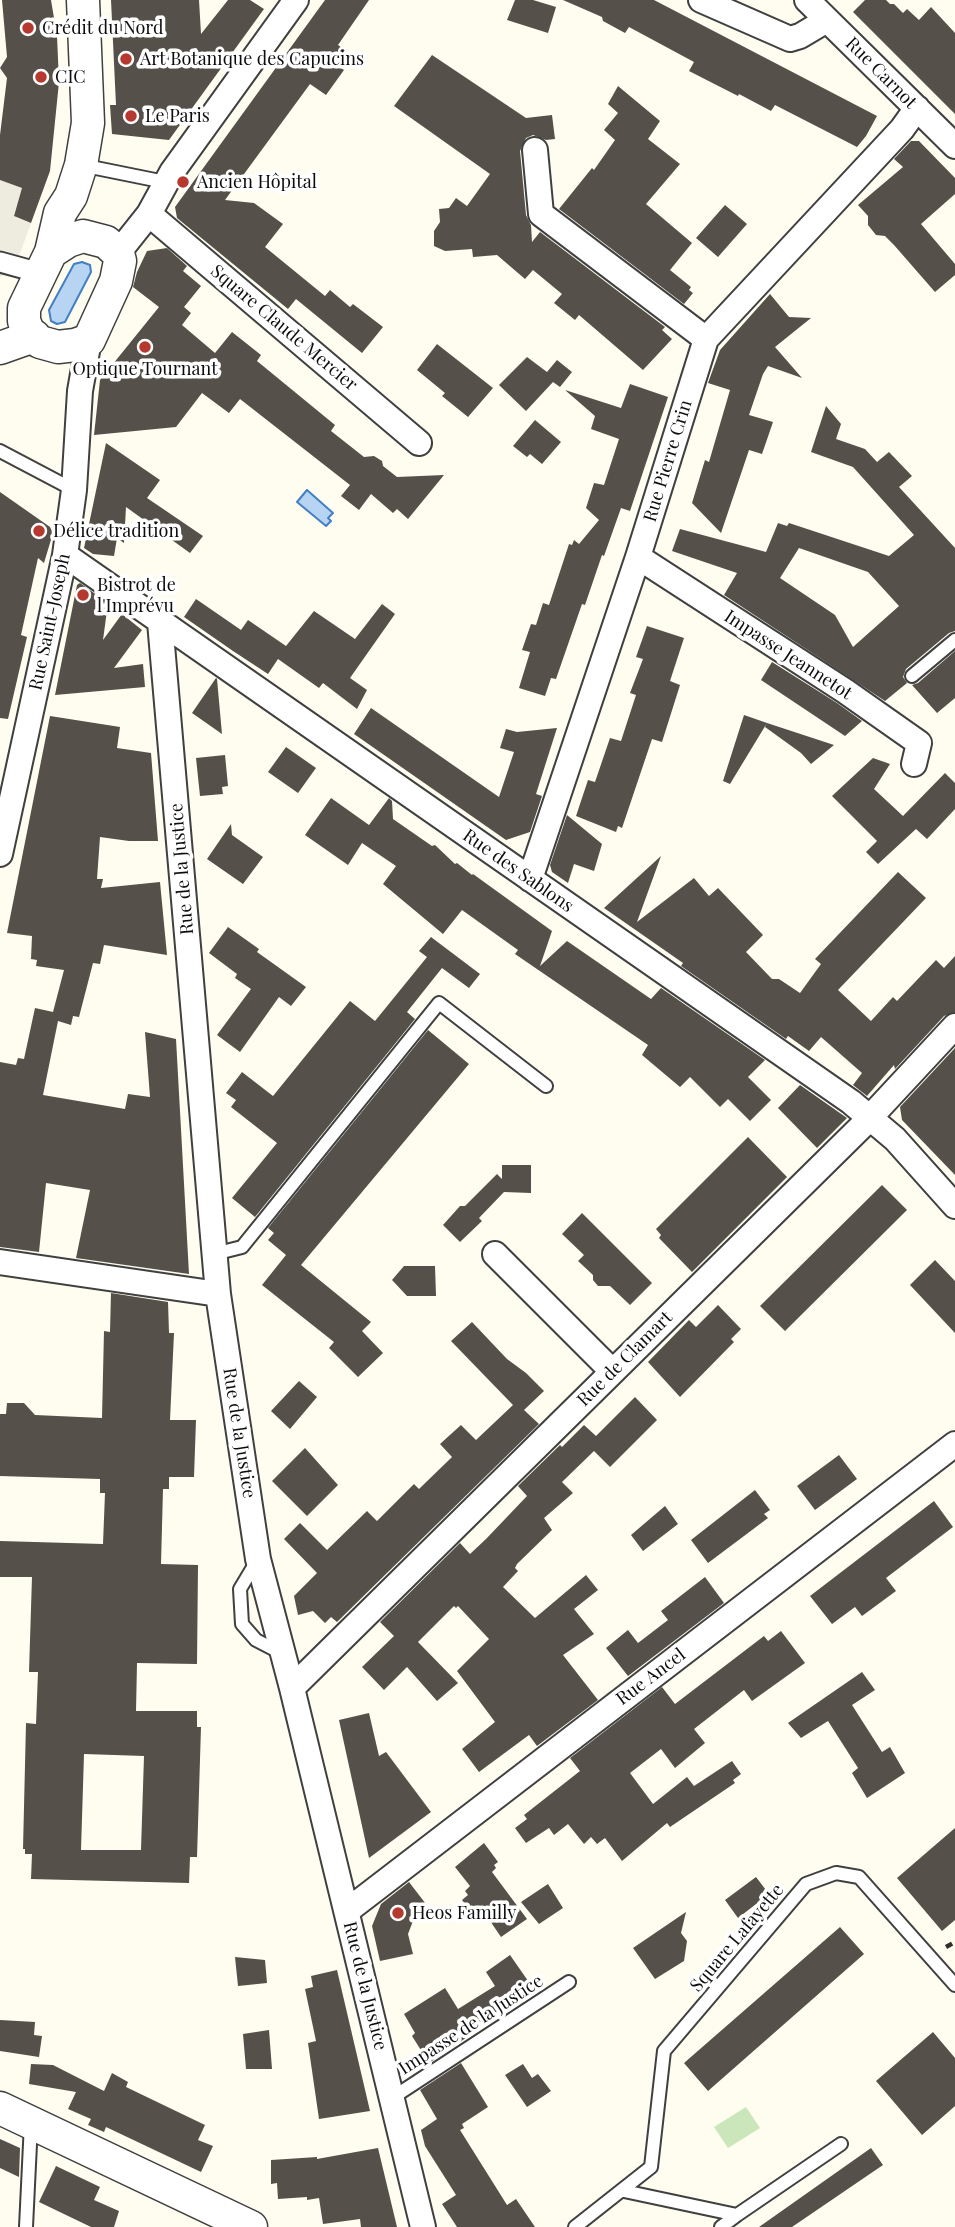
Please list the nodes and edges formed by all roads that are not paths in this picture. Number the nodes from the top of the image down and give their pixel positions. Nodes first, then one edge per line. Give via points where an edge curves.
1 (83, 0) edge
2 (296, 0) edge
3 (701, 0) edge
4 (807, 0) edge
5 (827, 20) junction
6 (916, 108) junction
7 (955, 146) edge
8 (534, 150) dead end
9 (81, 165) junction
10 (165, 182) junction
11 (71, 196) junction
12 (149, 214) junction
13 (83, 236) junction
14 (118, 253) junction
15 (0, 262) edge
16 (46, 263) junction
17 (0, 329) edge
18 (39, 331) junction
19 (706, 339) junction
20 (89, 340) junction
21 (0, 348) edge
22 (80, 387) junction
23 (419, 443) dead end
24 (0, 451) edge
25 (74, 490) junction
26 (65, 555) junction
27 (638, 557) junction
28 (160, 622) junction
29 (955, 640) edge
30 (912, 676) dead end
31 (914, 764) dead end
32 (0, 854) edge
33 (530, 879) junction
34 (955, 1026) edge
35 (546, 1086) dead end
36 (871, 1117) junction
37 (955, 1206) edge
38 (214, 1254) junction
39 (495, 1254) dead end
40 (0, 1262) edge
41 (218, 1294) junction
42 (612, 1371) junction
43 (955, 1444) edge
44 (292, 1688) junction
45 (347, 1911) junction
46 (569, 1982) dead end
47 (955, 1984) edge
48 (392, 2098) junction
49 (0, 2108) edge
50 (32, 2123) junction
51 (841, 2144) dead end
52 (624, 2191) junction
53 (737, 2216) junction
54 (26, 2227) edge
55 (251, 2227) edge
56 (423, 2227) edge
57 (575, 2227) edge
58 (721, 2227) edge

1 - 9 street via 88,123
2 - 10 street
3 - 5 street via 790,39
4 - 5 street, Rue Carnot
5 - 6 street, Rue Carnot
6 - 7 street, Rue Carnot
6 - 19 street, Rue Pierre Crin via 902,129
8 - 19 street via 541,214
9 - 10 lane
9 - 11 street
10 - 12 street
11 - 13 street
11 - 16 street via 60,213
12 - 14 street
12 - 23 street, Square Claude Mercier
13 - 14 street via 106,242
13 - 16 street via 68,241
14 - 20 street via 116,281
15 - 16 street
16 - 18 street
17 - 18 street
18 - 20 street via 75,345
18 - 21 street
18 - 22 street
19 - 27 street, Rue Pierre Crin
20 - 22 street, Rue Saint-Joseph
22 - 25 street, Rue Saint-Joseph
24 - 25 lane
25 - 26 street, Rue Saint-Joseph
26 - 28 street, Rue des Sablons
26 - 32 street, Rue Saint-Joseph
27 - 31 street, Impasse Jeannetot via 919,743
27 - 33 street, Rue Pierre Crin
28 - 33 street, Rue des Sablons
28 - 38 street, Rue de la Justice
29 - 30 lane
33 - 36 street, Rue des Sablons
34 - 36 street, Rue de Clamart
35 - 38 lane via 439,1003 242,1247
36 - 37 street, Rue des Sablons
36 - 42 street, Rue de Clamart
38 - 41 street, Rue de la Justice
39 - 42 street
40 - 41 street
41 - 44 street, Rue de la Justice via 258,1559
42 - 44 street, Rue de Clamart
43 - 45 street, Rue Ancel
44 - 45 street, Rue de la Justice
45 - 48 street, Rue de la Justice
46 - 48 lane, Impasse de la Justice
47 - 52 lane, Square Lafayette via 859,1877 836,1873 806,1884 664,2051 651,2167
48 - 56 street, Rue de la Justice
49 - 50 street
50 - 54 lane
50 - 55 street
51 - 53 lane
52 - 53 lane
52 - 57 lane, Square Lafayette
53 - 58 lane

